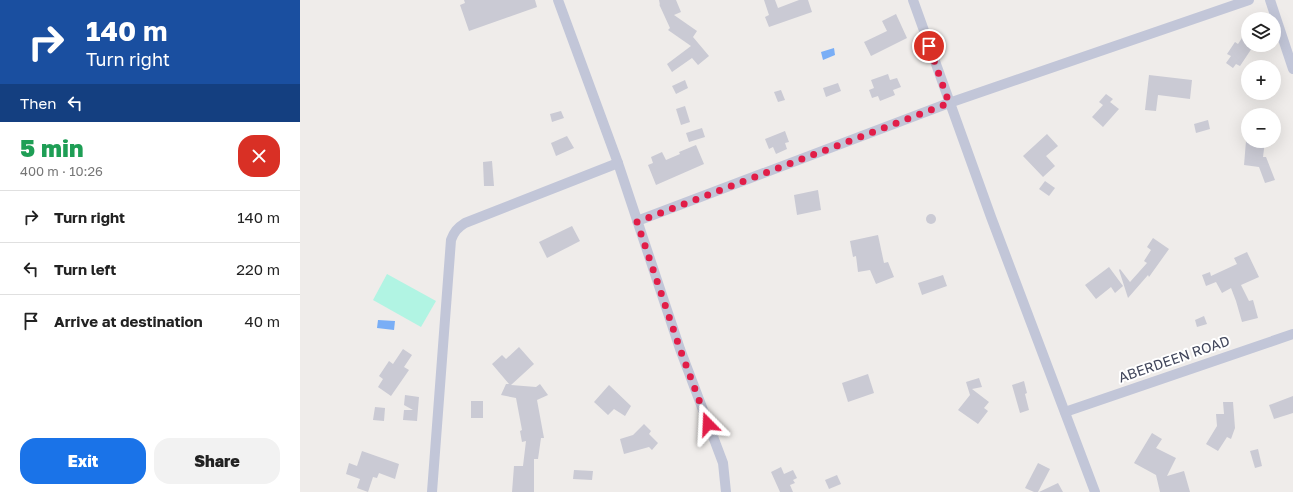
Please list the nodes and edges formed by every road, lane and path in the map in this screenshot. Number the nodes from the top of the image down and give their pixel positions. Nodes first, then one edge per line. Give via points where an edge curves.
1 (558, 0) edge
2 (1249, 0) edge
3 (1270, 0) edge
4 (916, 1) edge
5 (1293, 69) edge
6 (949, 103) junction
7 (618, 163) junction
8 (637, 222) junction
9 (1293, 334) edge
10 (1065, 412) junction
11 (432, 492) edge
12 (726, 492) edge
13 (1094, 492) edge

1 - 7 street
2 - 6 street
3 - 5 street
4 - 6 street
6 - 8 street
6 - 10 street
7 - 8 street
7 - 11 street via 465,223 454,233 451,240
8 - 12 street via 680,349 723,463
9 - 10 street, ABERDEEN ROAD
10 - 13 street

